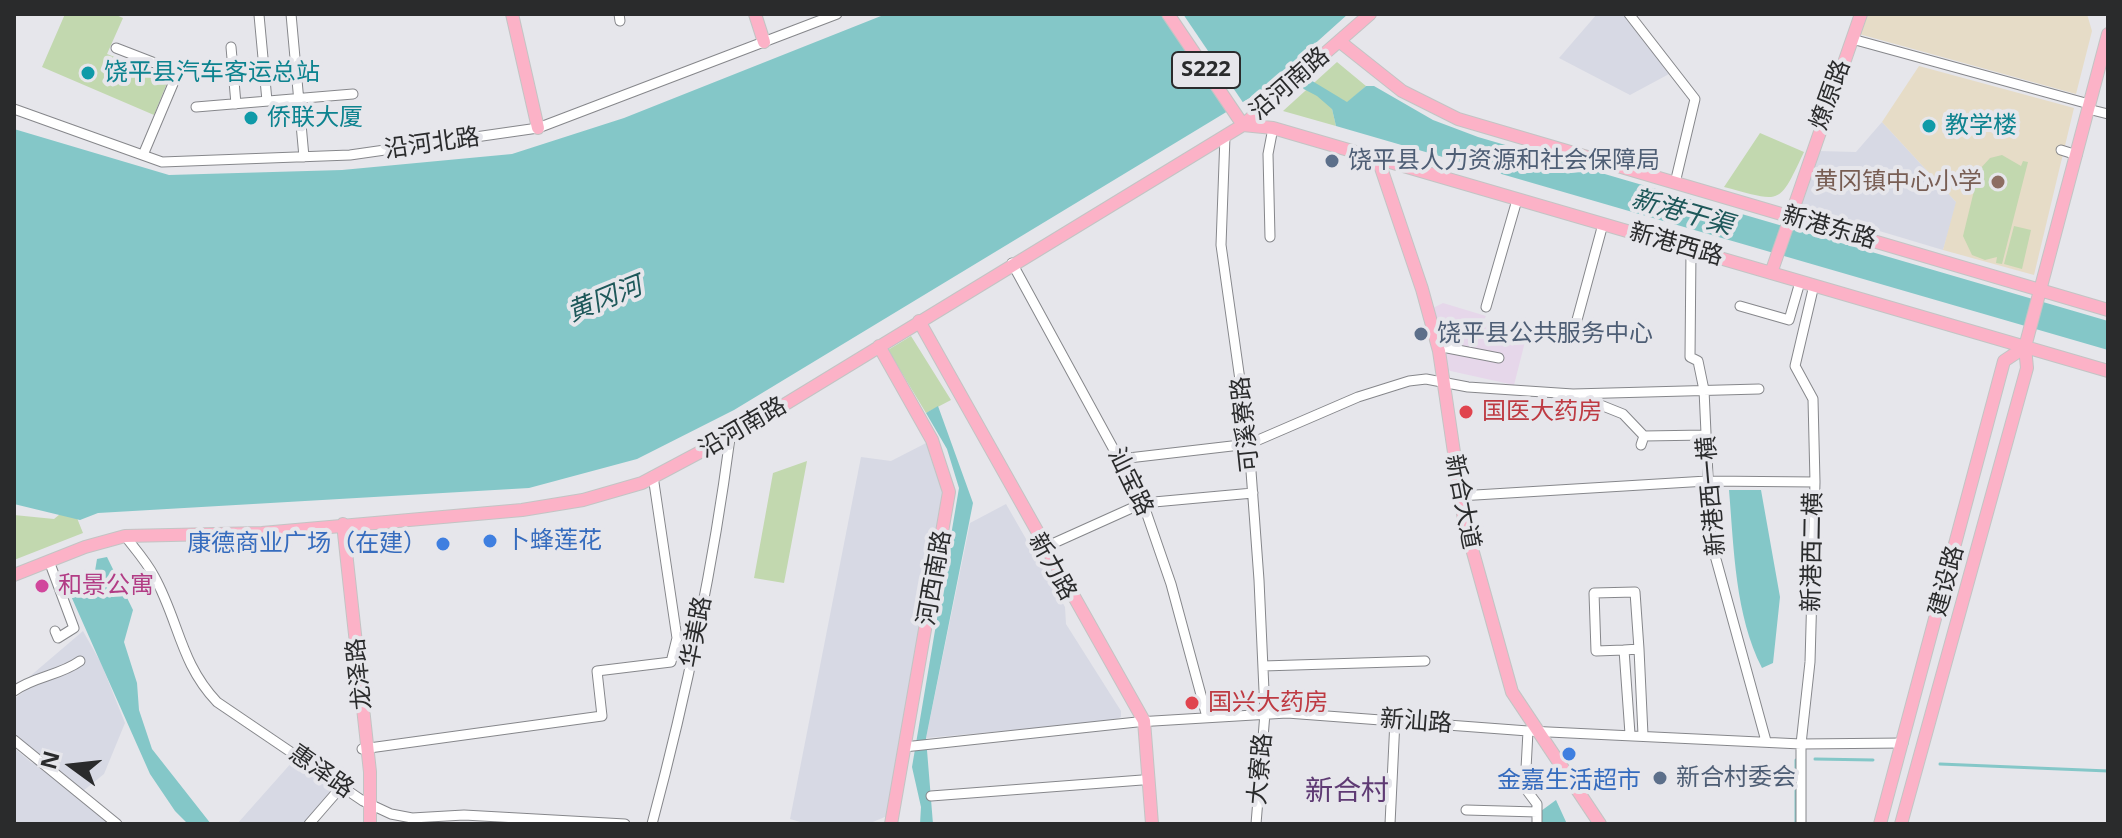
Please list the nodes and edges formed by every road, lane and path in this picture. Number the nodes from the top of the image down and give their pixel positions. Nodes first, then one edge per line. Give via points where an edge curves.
1 (291, 14) edge
2 (512, 14) edge
3 (755, 14) edge
4 (837, 14) edge
5 (1168, 14) edge
6 (1178, 14) edge
7 (1370, 14) edge
8 (1629, 14) edge
9 (1861, 14) edge
10 (259, 15) edge
11 (2108, 34) edge
12 (1852, 39) junction
13 (1339, 41) junction
14 (764, 42) junction
15 (231, 47) dead end
16 (116, 48) dead end
17 (353, 94) dead end
18 (299, 98) junction
19 (267, 101) junction
20 (236, 104) junction
21 (2088, 106) junction
22 (196, 107) dead end
23 (14, 109) edge
24 (2108, 114) edge
25 (1243, 125) junction
26 (538, 128) junction
27 (1273, 128) junction
28 (1225, 136) junction
29 (2061, 150) dead end
30 (143, 155) junction
31 (2077, 155) junction
32 (304, 157) junction
33 (1378, 159) junction
34 (1675, 183) junction
35 (1517, 200) junction
36 (1787, 219) junction
37 (1603, 224) junction
38 (1270, 237) dead end
39 (1691, 250) junction
40 (1012, 263) junction
41 (1771, 273) junction
42 (1800, 282) junction
43 (1814, 285) junction
44 (2040, 291) junction
45 (1740, 306) dead end
46 (1486, 307) dead end
47 (2108, 310) edge
48 (915, 324) junction
49 (1574, 331) dead end
50 (879, 346) junction
51 (1437, 346) junction
52 (2025, 347) junction
53 (1499, 358) dead end
54 (2108, 371) edge
55 (1443, 382) junction
56 (1759, 389) dead end
57 (1704, 390) junction
58 (1573, 394) junction
59 (1706, 435) junction
60 (730, 438) junction
61 (1249, 444) junction
62 (1120, 459) junction
63 (653, 476) junction
64 (1707, 481) junction
65 (1815, 482) junction
66 (1253, 493) junction
67 (1459, 496) junction
68 (1143, 503) junction
69 (340, 525) junction
70 (125, 536) junction
71 (1044, 548) junction
72 (49, 561) junction
73 (14, 575) edge
74 (55, 631) dead end
75 (1639, 649) junction
76 (1624, 650) junction
77 (80, 661) dead end
78 (1425, 661) dead end
79 (1263, 666) junction
80 (14, 691) edge
81 (1265, 713) junction
82 (1207, 717) junction
83 (1395, 720) junction
84 (1140, 722) junction
85 (1534, 731) junction
86 (1630, 734) junction
87 (1643, 735) junction
88 (14, 740) edge
89 (1766, 741) junction
90 (1903, 743) junction
91 (1801, 744) junction
92 (904, 747) junction
93 (1921, 748) junction
94 (365, 749) junction
95 (1142, 780) junction
96 (342, 786) junction
97 (931, 796) dead end
98 (367, 804) junction
99 (1466, 810) dead end
100 (1537, 812) junction
101 (117, 824) edge
102 (309, 824) edge
103 (362, 824) edge
104 (370, 824) edge
105 (625, 824) edge
106 (652, 824) edge
107 (891, 824) edge
108 (1145, 824) edge
109 (1152, 824) edge
110 (1256, 824) edge
111 (1390, 824) edge
112 (1537, 824) edge
113 (1600, 824) edge
114 (1801, 824) edge
115 (1880, 824) edge
116 (1901, 824) edge

1 - 18 street
2 - 26 main road
3 - 14 main road
4 - 14 street, 沿河北路
5 - 25 main road, S222
6 - 25 main road, S222 via 1241,107
7 - 13 main road, 沿河南路
8 - 34 street via 1695,99
9 - 12 main road, 燎原路
10 - 19 street
11 - 21 main road, 建设路
12 - 21 street
12 - 36 main road, 燎原路
13 - 25 main road, 沿河南路
13 - 34 main road, 新港东路 via 1394,85 1458,119
14 - 26 street, 沿河北路
15 - 20 street
16 - 30 street via 178,72
17 - 18 street
18 - 19 street
18 - 32 street
19 - 20 street
20 - 22 street
21 - 24 street
21 - 31 main road, 建设路
23 - 30 street, 沿河北路
25 - 27 main road, 新港西路
25 - 28 main road, 沿河南路
26 - 32 street, 沿河北路
27 - 33 main road, 新港西路
27 - 38 street via 1268,154
28 - 40 main road, 沿河南路
28 - 61 street, 可溪寮路 via 1221,245
29 - 31 street
30 - 32 street, 沿河北路 via 162,162
31 - 44 main road, 建设路
33 - 35 main road, 新港西路
33 - 51 main road, 新合大道
34 - 36 main road, 新港东路
35 - 37 main road, 新港西路
35 - 46 street
36 - 41 main road, 燎原路
36 - 44 main road, 新港东路
37 - 39 main road, 新港西路
37 - 49 street
39 - 41 main road, 新港西路
39 - 57 street, 新港西一横 via 1690,357 1698,361
40 - 48 main road, 沿河南路
40 - 62 street, 汕宝路
41 - 42 main road, 新港西路
42 - 43 main road, 新港西路
42 - 45 street via 1789,320
43 - 52 main road, 新港西路
43 - 65 street, 新港西二横 via 1795,366 1813,399
44 - 47 main road, 新港东路
44 - 52 main road, 建设路
48 - 50 main road, 沿河南路
48 - 71 main road, 新力路
50 - 60 main road, 沿河南路
50 - 92 main road, 河西南路 via 932,440 949,492
51 - 53 street
51 - 55 main road, 新合大道
52 - 54 main road, 新港西路
52 - 90 main road, 建设路 via 2004,361
52 - 93 main road, 建设路 via 2027,368
55 - 58 street
55 - 61 street via 1426,379 1380,389
55 - 67 main road, 新合大道
56 - 57 street
57 - 58 street
57 - 59 street, 新港西一横
58 - 59 street via 1623,414 1642,441
59 - 64 street, 新港西一横
60 - 63 main road, 沿河南路
60 - 106 street, 华美路 via 692,659
61 - 62 street
61 - 66 street, 可溪寮路
62 - 68 street, 汕宝路
63 - 69 main road, 沿河南路 via 583,500 522,510
63 - 94 street via 677,638 671,662 597,671 602,716
64 - 65 street
64 - 67 street
64 - 89 street, 新港西一横 via 1711,541
65 - 91 street, 新港西二横 via 1810,662
66 - 68 street
66 - 79 street, 可溪寮路
67 - 85 main road, 新合大道 via 1512,692
68 - 71 street
68 - 82 street, 汕宝路
69 - 70 main road, 沿河南路 via 262,533
69 - 94 main road, 龙泽路
70 - 72 main road, 沿河南路
70 - 96 street, 惠泽路 via 155,577 200,684 217,702
71 - 84 main road, 新力路
72 - 73 main road, 沿河南路
72 - 74 street via 74,628 58,638
75 - 76 street
75 - 76 street via 1635,592 1594,593 1596,651
75 - 87 street
76 - 86 street
77 - 80 street via 62,674 35,678
78 - 79 street
79 - 81 street, 可溪寮路
81 - 82 street, 新汕路
81 - 83 street, 新汕路
81 - 110 street, 大寮路
82 - 84 street, 新汕路
83 - 85 street, 新汕路
83 - 111 street
84 - 92 street, 新汕路
84 - 95 main road, 新力路
84 - 109 main road
85 - 86 street, 新汕路
85 - 100 street via 1525,788
85 - 113 main road, 新合大道
86 - 87 street, 新汕路
87 - 89 street, 新汕路
88 - 101 street
89 - 91 street, 新汕路
90 - 91 street, 新汕路
90 - 93 main road
90 - 115 main road, 建设路
91 - 114 street, 新港西二横
92 - 107 main road, 河西南路
93 - 116 main road, 建设路
94 - 98 main road, 龙泽路
95 - 97 street
95 - 108 main road, 新力路
96 - 98 street, 惠泽路
96 - 102 street
98 - 103 main road, 龙泽路
98 - 104 main road, 龙泽路
98 - 105 street, 惠泽路 via 412,818 464,815
99 - 100 street
100 - 112 street

